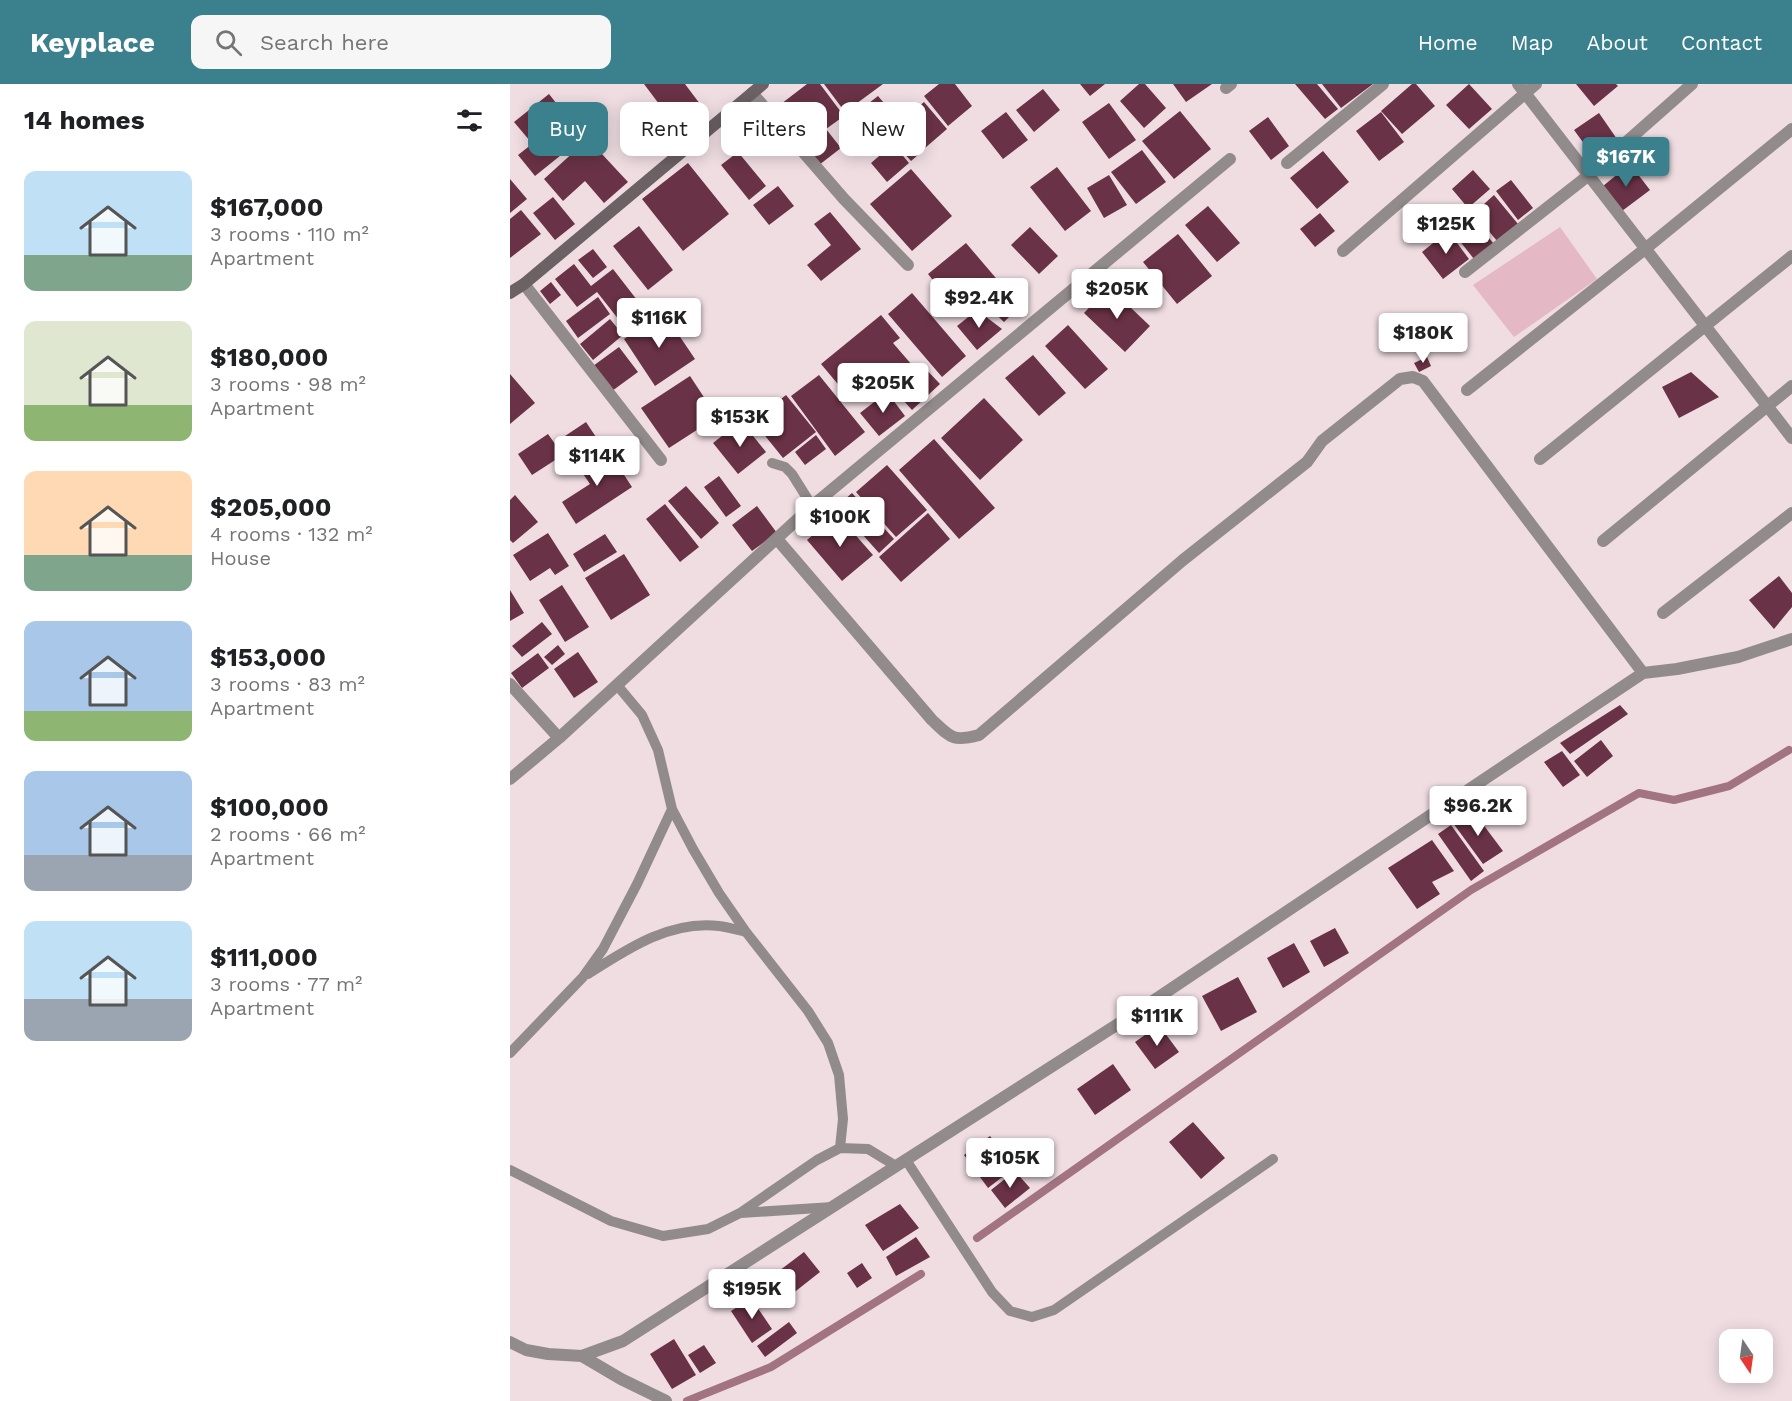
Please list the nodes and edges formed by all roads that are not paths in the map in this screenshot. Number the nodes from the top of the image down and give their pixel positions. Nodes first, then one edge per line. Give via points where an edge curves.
1 (762, 84) edge
2 (1383, 84) edge
3 (1536, 84) edge
4 (1692, 84) edge
5 (1522, 88) edge
6 (753, 93) junction
7 (1792, 129) edge
8 (1230, 159) dead end
9 (1287, 163) dead end
10 (1589, 175) junction
11 (1645, 249) junction
12 (1343, 251) dead end
13 (1792, 256) edge
14 (908, 265) dead end
15 (1465, 272) dead end
16 (524, 284) junction
17 (510, 293) edge
18 (1705, 327) junction
19 (1792, 386) edge
20 (1467, 390) dead end
21 (1767, 406) junction
22 (1792, 438) edge
23 (1540, 459) dead end
24 (662, 460) dead end
25 (772, 463) dead end
26 (812, 506) junction
27 (1792, 513) edge
28 (777, 539) junction
29 (1603, 541) dead end
30 (1663, 613) dead end
31 (1792, 639) edge
32 (1643, 673) junction
33 (510, 684) edge
34 (617, 685) junction
35 (559, 738) junction
36 (510, 779) edge
37 (672, 809) junction
38 (746, 932) junction
39 (583, 977) junction
40 (510, 1053) edge
41 (840, 1148) junction
42 (1273, 1159) dead end
43 (901, 1163) junction
44 (510, 1170) edge
45 (832, 1207) junction
46 (740, 1213) junction
47 (510, 1342) edge
48 (582, 1356) junction
49 (666, 1401) edge

1 - 6 street
2 - 9 street
3 - 5 street
4 - 10 street
5 - 10 street
5 - 12 street
6 - 14 street via 844,200
6 - 16 street
7 - 11 street
8 - 26 street
10 - 11 street
10 - 15 street
11 - 18 street
11 - 20 street
13 - 18 street
16 - 17 street
16 - 24 street
18 - 21 street
18 - 23 street
19 - 21 street
21 - 22 street
21 - 29 street
25 - 26 lane via 792,474
26 - 28 street
27 - 30 street
28 - 32 street via 932,720 948,735 962,740 979,735 1183,560 1307,462 1322,441 1400,380 1413,377 1423,381
28 - 34 street
31 - 32 street via 1738,657
32 - 43 street via 1129,1017
33 - 35 street
34 - 35 street
34 - 37 lane via 642,716 658,750
35 - 36 street
37 - 38 lane
37 - 39 lane via 637,885 603,949
38 - 39 lane via 718,926 691,926 665,932 628,948
38 - 41 lane via 828,1043 839,1075 843,1119
39 - 40 lane
41 - 43 lane via 868,1149
41 - 46 lane
42 - 43 lane via 1054,1310 1032,1317 1010,1311 992,1292
43 - 45 street
44 - 46 lane via 611,1221 663,1236 708,1229
45 - 46 lane
45 - 48 street via 623,1341
47 - 48 street via 526,1350
48 - 49 street

